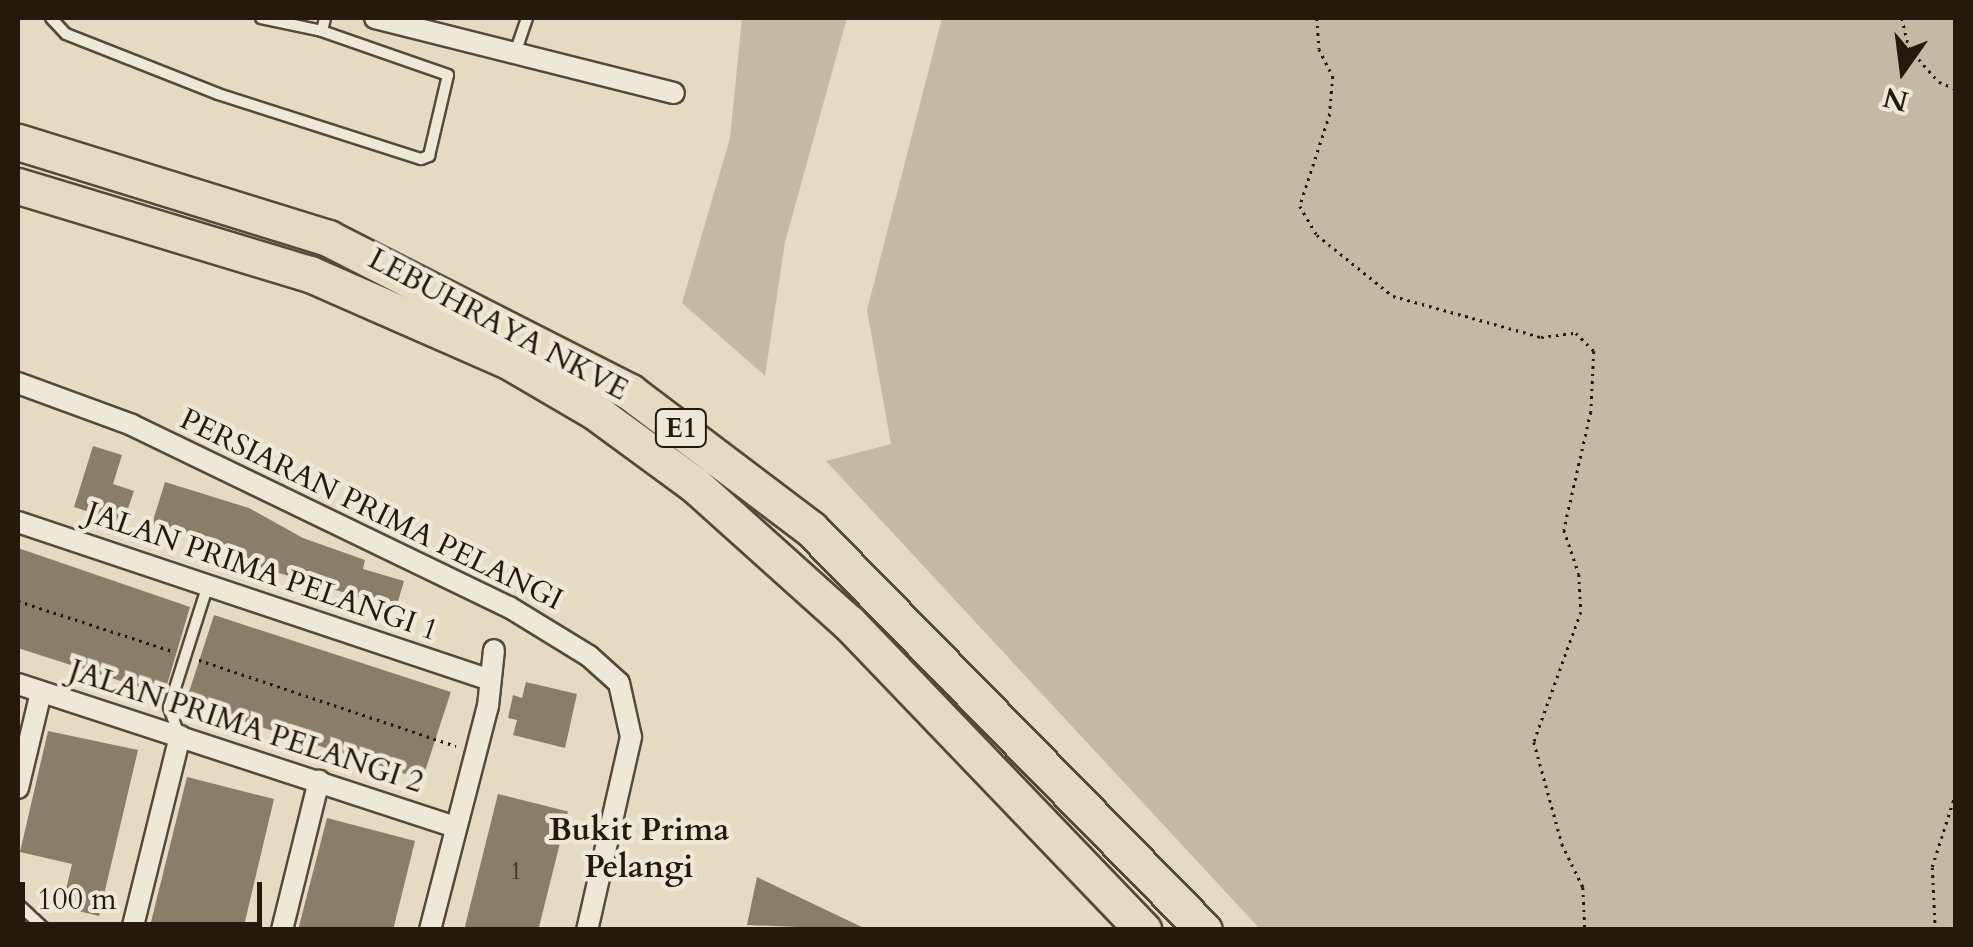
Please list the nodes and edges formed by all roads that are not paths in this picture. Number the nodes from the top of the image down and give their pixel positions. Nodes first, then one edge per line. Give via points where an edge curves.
1 (51, 18) edge
2 (261, 18) edge
3 (325, 18) edge
4 (374, 18) edge
5 (527, 18) edge
6 (301, 22) edge
7 (322, 31) junction
8 (515, 53) junction
9 (674, 93) dead end
10 (18, 142) edge
11 (18, 186) edge
12 (18, 382) edge
13 (18, 522) edge
14 (208, 586) junction
15 (494, 650) dead end
16 (486, 679) junction
17 (18, 684) edge
18 (41, 692) junction
19 (180, 736) junction
20 (318, 781) junction
21 (18, 788) edge
22 (456, 826) junction
23 (18, 904) edge
24 (46, 930) edge
25 (132, 930) edge
26 (282, 930) edge
27 (430, 930) edge
28 (588, 930) edge
29 (1143, 930) edge
30 (1204, 930) edge

1 - 7 lane via 66,34 218,94 420,159 429,156 448,75
2 - 6 lane
3 - 7 lane
4 - 8 street
5 - 8 lane
6 - 7 lane
8 - 9 street
10 - 30 highway, LEBUHRAYA NKVE / E1 via 328,238 630,392 811,529
11 - 29 highway, LEBUHRAYA NKVE / E1 via 310,274 510,362 594,412 694,485 849,623
12 - 28 street, PERSIARAN PRIMA PELANGI via 132,425 509,606 589,656 619,684 632,737
13 - 14 street, JALAN PRIMA PELANGI 1
14 - 16 street, JALAN PRIMA PELANGI 1
14 - 19 lane via 170,707
15 - 16 street
16 - 22 street via 488,706
17 - 18 street, JALAN PRIMA PELANGI 2
18 - 19 street, JALAN PRIMA PELANGI 2
18 - 21 street
19 - 20 street, JALAN PRIMA PELANGI 2
19 - 25 street
20 - 22 street, JALAN PRIMA PELANGI 2
20 - 26 street
22 - 27 street
23 - 24 lane

